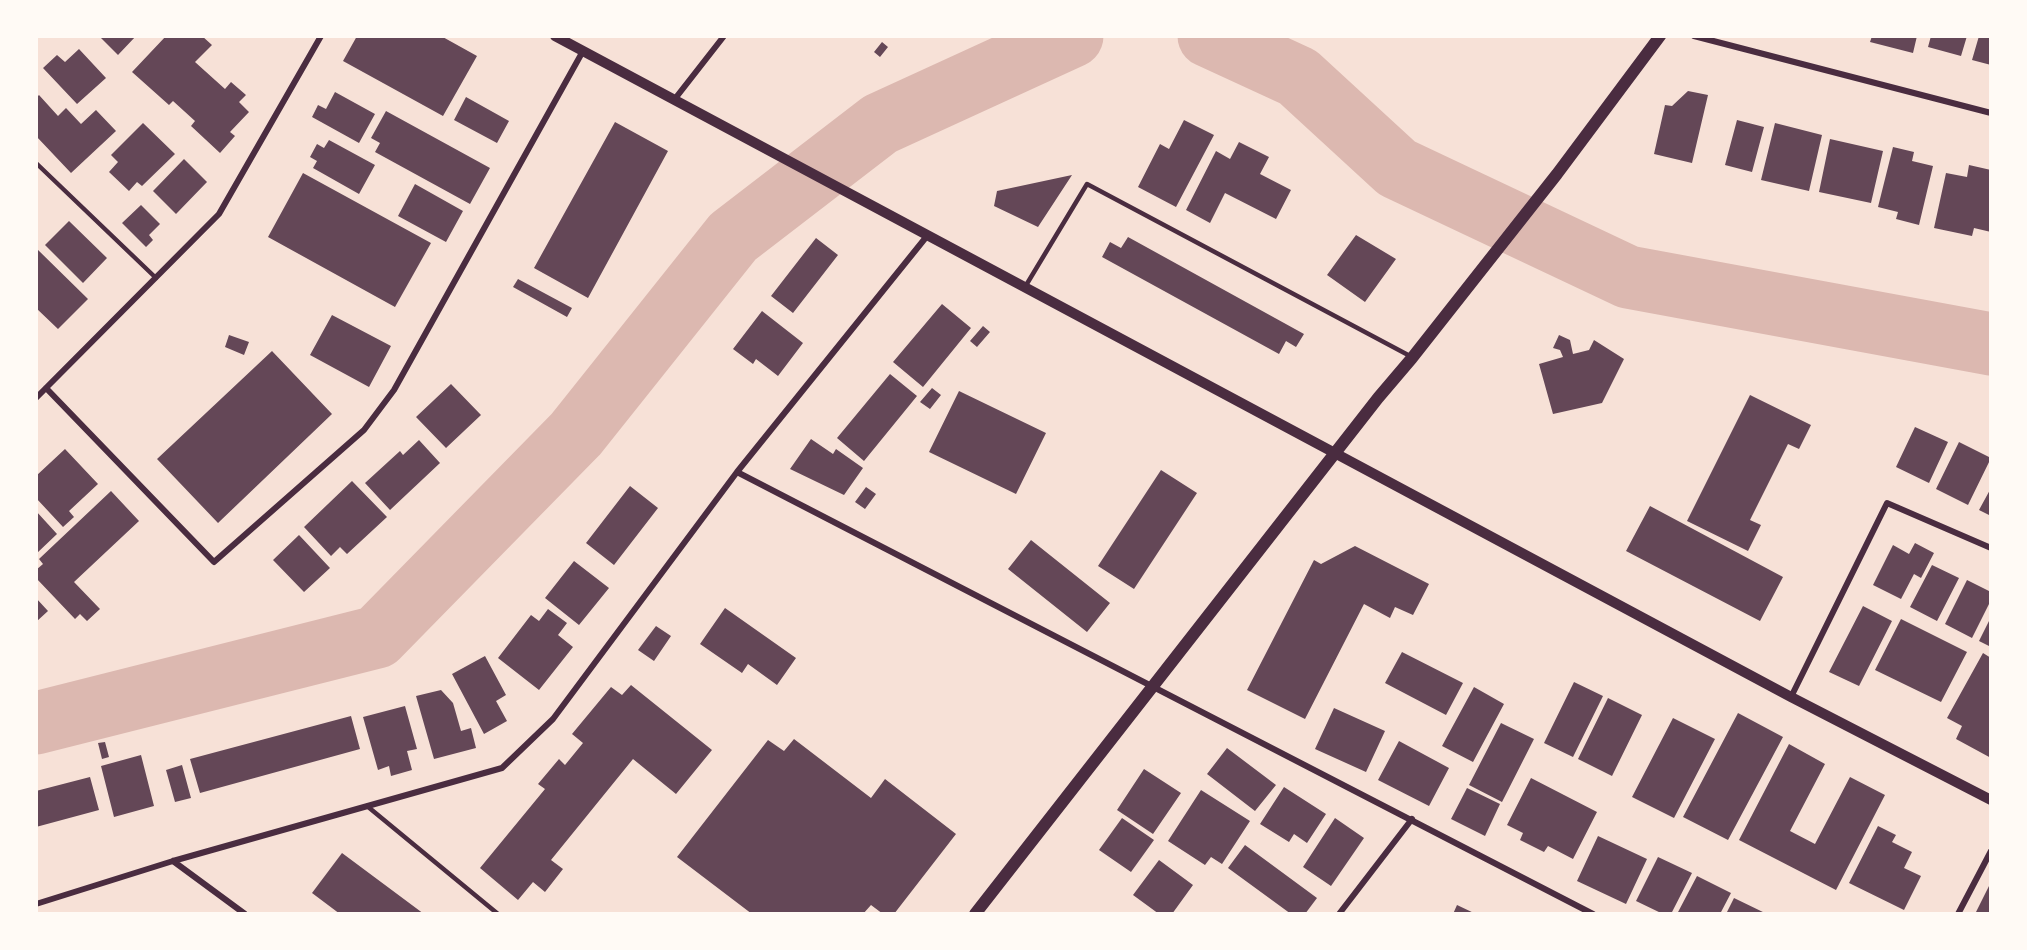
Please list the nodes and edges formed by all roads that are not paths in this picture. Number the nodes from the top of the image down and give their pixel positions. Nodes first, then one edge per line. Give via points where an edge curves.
1 (321, 36) edge
2 (555, 36) edge
3 (724, 36) edge
4 (1660, 36) edge
5 (1694, 36) edge
6 (583, 51) junction
7 (674, 100) junction
8 (1991, 113) edge
9 (36, 163) edge
10 (927, 236) junction
11 (156, 278) junction
12 (1024, 287) junction
13 (1412, 358) junction
14 (46, 388) junction
15 (36, 398) edge
16 (1336, 453) junction
17 (737, 472) junction
18 (1991, 548) edge
19 (1153, 686) junction
20 (1791, 697) junction
21 (1991, 800) edge
22 (367, 806) junction
23 (1412, 819) junction
24 (1991, 851) edge
25 (172, 861) junction
26 (36, 904) edge
27 (245, 914) edge
28 (498, 914) edge
29 (975, 914) edge
30 (1339, 914) edge
31 (1593, 914) edge
32 (1958, 914) edge

1 - 11 street via 219,214
2 - 6 street
3 - 7 street
4 - 13 main road
5 - 8 street
6 - 7 street
6 - 14 street via 394,390 364,430 214,562
7 - 10 street
9 - 11 lane
10 - 12 street
10 - 17 street
11 - 14 street
12 - 13 lane via 1087,184
12 - 16 street
13 - 16 main road
14 - 15 street
16 - 19 main road
16 - 20 street
17 - 19 street
17 - 22 street via 553,719 502,768
18 - 20 street via 1887,503
19 - 23 street
19 - 29 main road
20 - 21 street
22 - 25 street
22 - 28 lane
23 - 30 street
23 - 31 street
24 - 32 street
25 - 26 street
25 - 27 street

